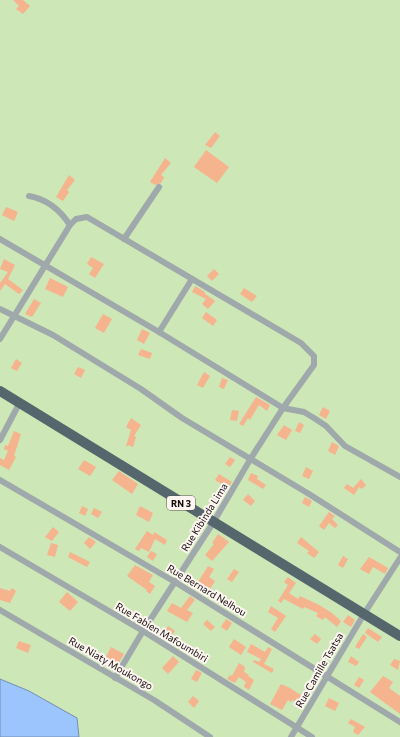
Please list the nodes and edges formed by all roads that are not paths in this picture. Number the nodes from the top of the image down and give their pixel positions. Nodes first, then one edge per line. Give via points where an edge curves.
1 (159, 187) dead end
2 (29, 196) dead end
3 (70, 225) junction
4 (0, 239) edge
5 (124, 239) junction
6 (44, 264) junction
7 (192, 279) junction
8 (0, 309) edge
9 (12, 317) junction
10 (159, 332) junction
11 (0, 339) edge
12 (0, 391) edge
13 (19, 404) junction
14 (283, 408) junction
15 (0, 440) edge
16 (251, 458) junction
17 (400, 477) edge
18 (0, 480) edge
19 (213, 522) junction
20 (0, 548) edge
21 (400, 552) edge
22 (400, 558) edge
23 (175, 582) junction
24 (0, 610) edge
25 (364, 614) junction
26 (142, 631) junction
27 (400, 636) edge
28 (327, 676) junction
29 (115, 678) junction
30 (400, 722) edge
31 (297, 728) junction
32 (210, 737) edge
33 (291, 737) edge
34 (312, 737) edge

1 - 5 street
2 - 3 street via 44,199 64,215
3 - 5 street, Rue Kibinda Lima via 76,219 87,217
3 - 6 street
4 - 6 street
5 - 7 street, Rue Kibinda Lima
6 - 9 street
6 - 10 street
7 - 10 street
7 - 14 street, Rue Kibinda Lima via 312,352 314,365
8 - 9 street
9 - 11 street
9 - 16 street via 53,335 141,389 182,418
10 - 14 street
12 - 13 highway, RN 3
13 - 15 street
13 - 19 highway, RN 3
14 - 16 street, Rue Kibinda Lima
14 - 17 street via 304,412 326,426 345,446
16 - 19 street, Rue Kibinda Lima
16 - 21 street
18 - 23 street, Rue Bernard Nelhou
19 - 23 street, Rue Kibinda Lima
19 - 25 highway, RN 3
20 - 26 street, Rue Fabien Mafoumbiri
22 - 25 street, Rue Camille Tsatsa
23 - 26 street, Rue Kibinda Lima
23 - 28 street, Rue Bernard Nelhou
24 - 29 street, Rue Niaty Moukongo
25 - 27 highway, RN 3
25 - 28 street, Rue Camille Tsatsa
26 - 29 street, Rue Kibinda Lima
26 - 31 street, Rue Fabien Mafoumbiri
28 - 30 street, Rue Bernard Nelhou
28 - 31 street, Rue Camille Tsatsa
29 - 32 street, Rue Niaty Moukongo
31 - 33 street, Rue Camille Tsatsa
31 - 34 street, Rue Fabien Mafoumbiri

